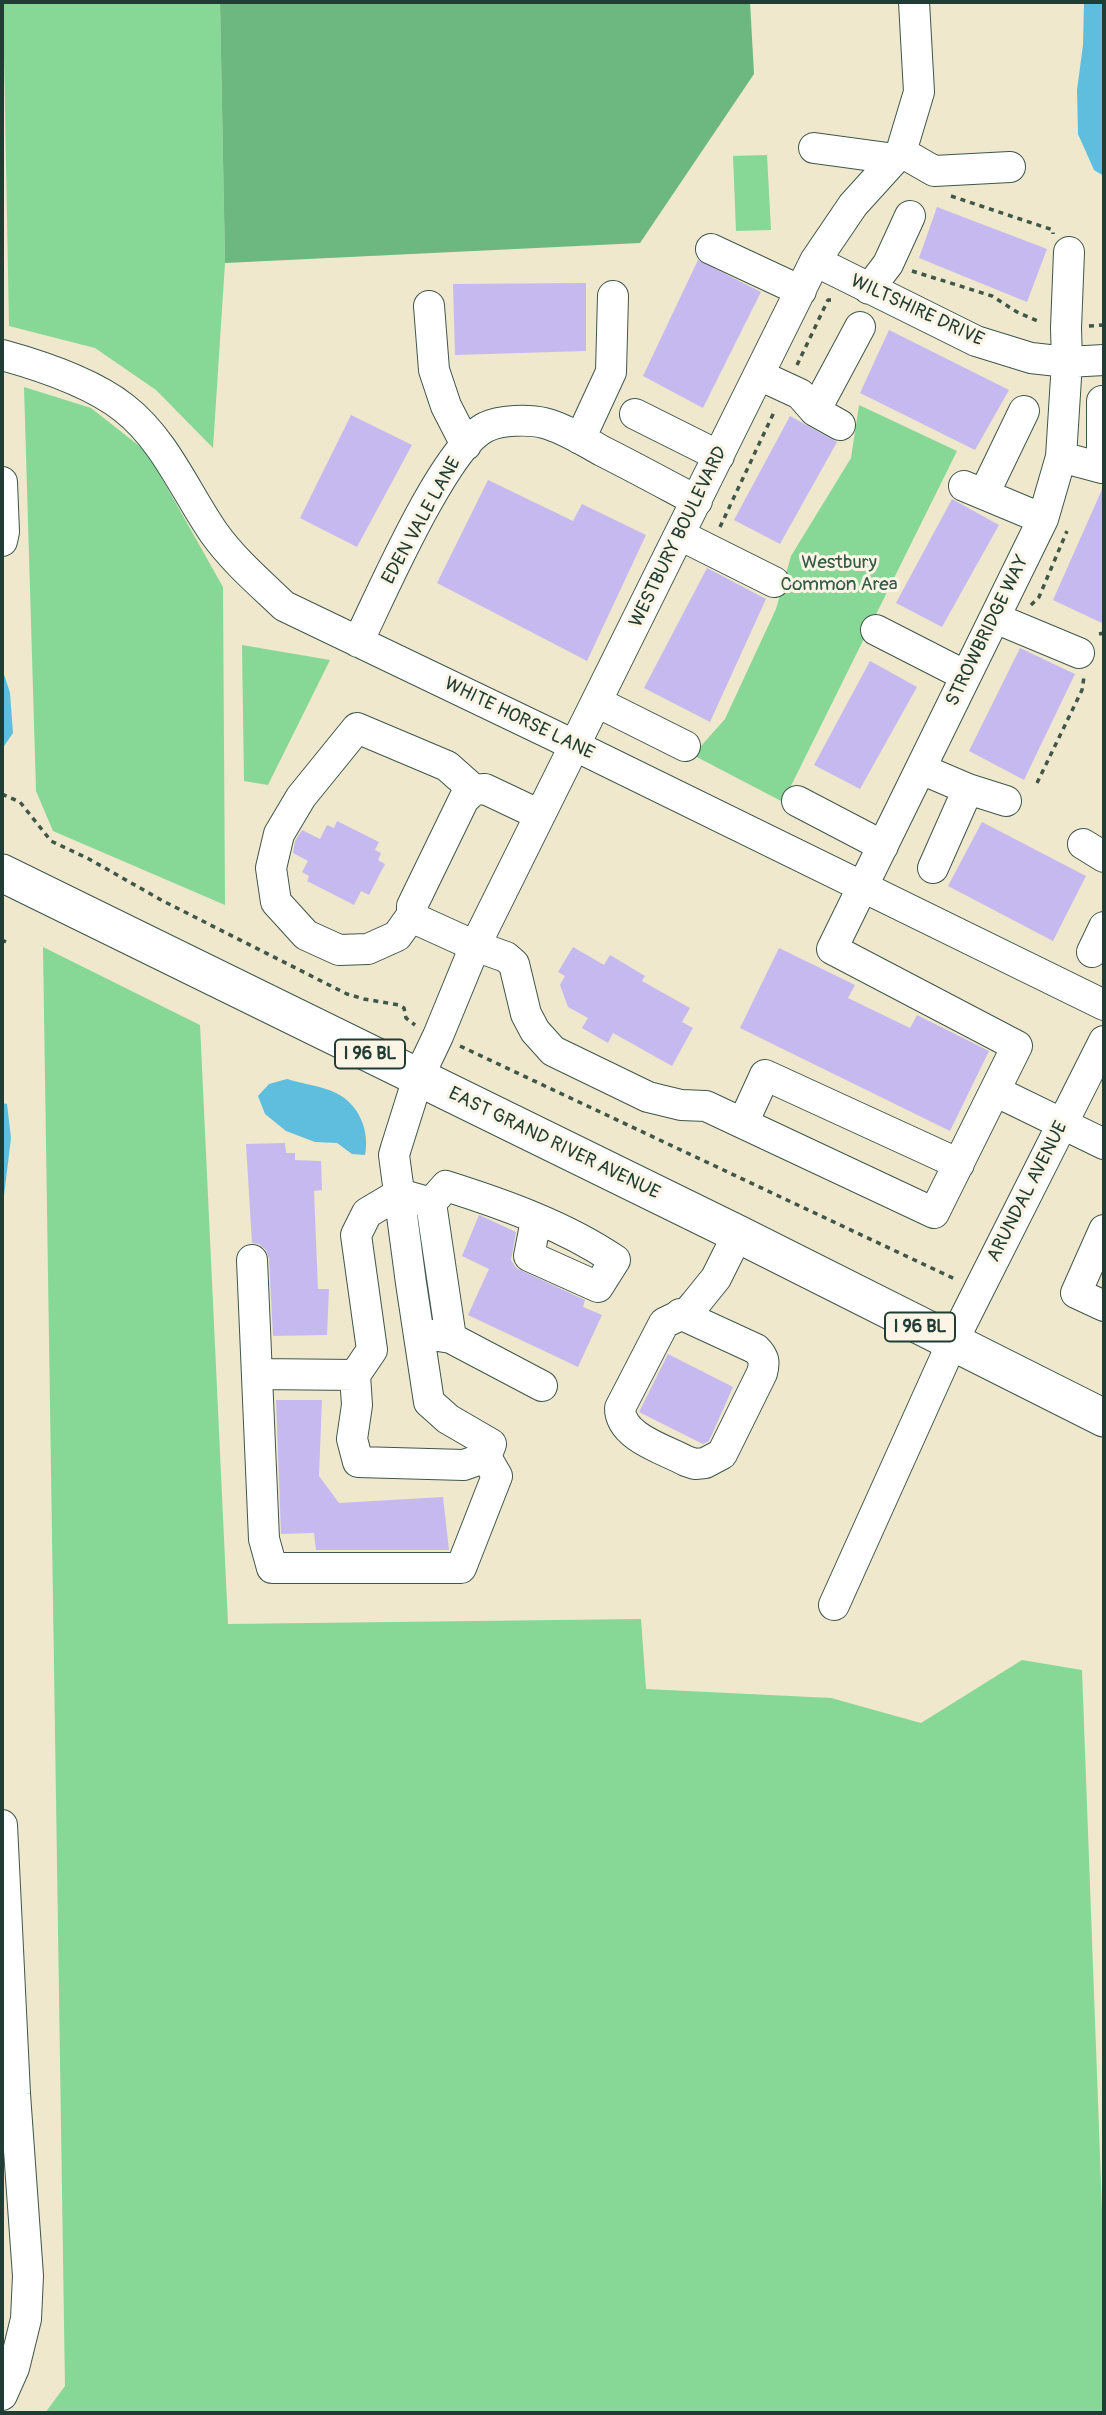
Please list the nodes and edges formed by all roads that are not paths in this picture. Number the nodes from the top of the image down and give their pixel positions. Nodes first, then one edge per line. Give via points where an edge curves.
1 (914, 2) edge
2 (814, 148) dead end
3 (898, 155) junction
4 (1010, 167) dead end
5 (910, 216) dead end
6 (1061, 247) road end
7 (711, 249) dead end
8 (815, 261) junction
9 (869, 289) junction
10 (801, 291) junction
11 (613, 296) dead end
12 (429, 306) dead end
13 (860, 327) dead end
14 (2, 355) edge
15 (1104, 360) edge
16 (1067, 362) junction
17 (759, 375) junction
18 (1102, 401) dead end
19 (1024, 411) dead end
20 (635, 414) dead end
21 (580, 439) junction
22 (466, 444) junction
23 (719, 456) junction
24 (1061, 457) junction
25 (1103, 469) edge
26 (2, 482) edge
27 (697, 501) junction
28 (1044, 519) junction
29 (680, 535) junction
30 (2, 541) edge
31 (774, 582) dead end
32 (995, 618) junction
33 (876, 630) dead end
34 (359, 642) junction
35 (1092, 649) edge
36 (966, 677) junction
37 (597, 702) junction
38 (575, 746) junction
39 (685, 746) dead end
40 (921, 769) junction
41 (968, 789) junction
42 (474, 790) junction
43 (797, 801) dead end
44 (1006, 801) dead end
45 (540, 815) junction
46 (883, 846) junction
47 (933, 868) dead end
48 (2, 873) edge
49 (863, 887) junction
50 (416, 918) junction
51 (475, 946) junction
52 (1104, 1005) edge
53 (1104, 1041) edge
54 (418, 1078) junction
55 (995, 1091) junction
56 (743, 1123) junction
57 (1063, 1124) junction
58 (1104, 1144) edge
59 (958, 1164) junction
60 (399, 1194) junction
61 (431, 1203) junction
62 (536, 1220) dead end
63 (1104, 1230) edge
64 (738, 1234) junction
65 (252, 1260) dead end
66 (1104, 1306) edge
67 (680, 1314) junction
68 (418, 1332) junction
69 (451, 1338) junction
70 (952, 1343) junction
71 (258, 1374) junction
72 (355, 1375) junction
73 (542, 1386) dead end
74 (1104, 1418) edge
75 (486, 1457) junction
76 (834, 1605) dead end
77 (2, 1825) edge
78 (8, 2103) edge
79 (2, 2395) edge

1 - 3 street, WESTBURY BOULEVARD via 919,92
2 - 3 street
3 - 4 street via 934,171
3 - 8 street, WESTBURY BOULEVARD via 853,205
5 - 9 street via 888,264
6 - 16 street, STROWBRIDGE WAY
7 - 10 street
8 - 9 street, WILTSHIRE DRIVE
8 - 10 street, WESTBURY BOULEVARD
9 - 16 street, WILTSHIRE DRIVE via 976,341 1031,358
10 - 17 street, WESTBURY BOULEVARD
11 - 21 street via 611,372
12 - 22 street via 434,370 446,407
13 - 17 street via 827,418 800,394
14 - 34 street, WHITE HORSE LANE via 77,380 124,408 159,445 216,535 249,573 284,606
15 - 16 street, WILTSHIRE DRIVE
16 - 24 street, STROWBRIDGE WAY
17 - 23 street, WESTBURY BOULEVARD
18 - 25 street
19 - 28 street via 974,490
20 - 23 street
21 - 22 street, EDEN VALE LANE via 544,423 519,420 486,427
21 - 27 street, EDEN VALE LANE
22 - 34 street, EDEN VALE LANE via 412,532
23 - 27 street, WESTBURY BOULEVARD
24 - 25 street
24 - 28 street, STROWBRIDGE WAY
26 - 30 street
27 - 29 street, WESTBURY BOULEVARD
28 - 32 street, STROWBRIDGE WAY
29 - 31 street
29 - 37 street, WESTBURY BOULEVARD
32 - 35 street
32 - 36 street, STROWBRIDGE WAY
33 - 36 street
34 - 38 street, WHITE HORSE LANE
36 - 40 street, STROWBRIDGE WAY
37 - 38 street, WESTBURY BOULEVARD
37 - 39 street
38 - 45 street, WESTBURY BOULEVARD
38 - 49 street, WHITE HORSE LANE
40 - 41 street
40 - 46 street, STROWBRIDGE WAY
41 - 44 street
41 - 47 street
42 - 45 street via 485,789
42 - 50 street via 464,799 412,906
42 - 50 street via 447,766 357,728 301,797 279,834 271,868 276,902 306,935 339,950 369,949 397,936
43 - 46 street
45 - 51 street, WESTBURY BOULEVARD
46 - 49 street, STROWBRIDGE WAY
48 - 54 main road, EAST GRAND RIVER AVENUE / I 96 BL
49 - 52 street, WHITE HORSE LANE
49 - 55 street, STROWBRIDGE WAY via 832,949 1017,1046
50 - 51 street
51 - 54 street, WESTBURY BOULEVARD
51 - 56 street via 514,964 526,1014 553,1051 648,1097 706,1106
53 - 57 street, ARUNDAL AVENUE
54 - 60 street, WESTBURY BOULEVARD via 394,1156
54 - 64 main road, EAST GRAND RIVER AVENUE / I 96 BL
55 - 57 street
55 - 59 street
56 - 59 street via 934,1213
56 - 59 street via 765,1074
57 - 58 street
57 - 70 street, ARUNDAL AVENUE
60 - 61 street
60 - 68 street, WESTBURY BOULEVARD
60 - 72 street via 368,1213 356,1235 372,1350
61 - 62 street via 446,1186 504,1204
61 - 69 street
63 - 66 street via 1076,1293
64 - 67 street via 716,1278 689,1311
64 - 70 main road, EAST GRAND RIVER AVENUE / I 96 BL
65 - 71 street
67 - 67 street via 664,1323 658,1333 620,1408 620,1418 631,1433 686,1461 705,1463 722,1454 764,1364 757,1349
68 - 69 street
68 - 75 street, WESTBURY BOULEVARD via 429,1402 447,1419 491,1444
69 - 73 street
70 - 74 main road, EAST GRAND RIVER AVENUE / I 96 BL
70 - 76 street, ARUNDAL AVENUE
71 - 72 street
71 - 75 street via 264,1539 272,1568 461,1568 497,1476
72 - 75 street via 352,1439 358,1462 464,1465
77 - 78 street
78 - 79 street via 28,2276 26,2319

